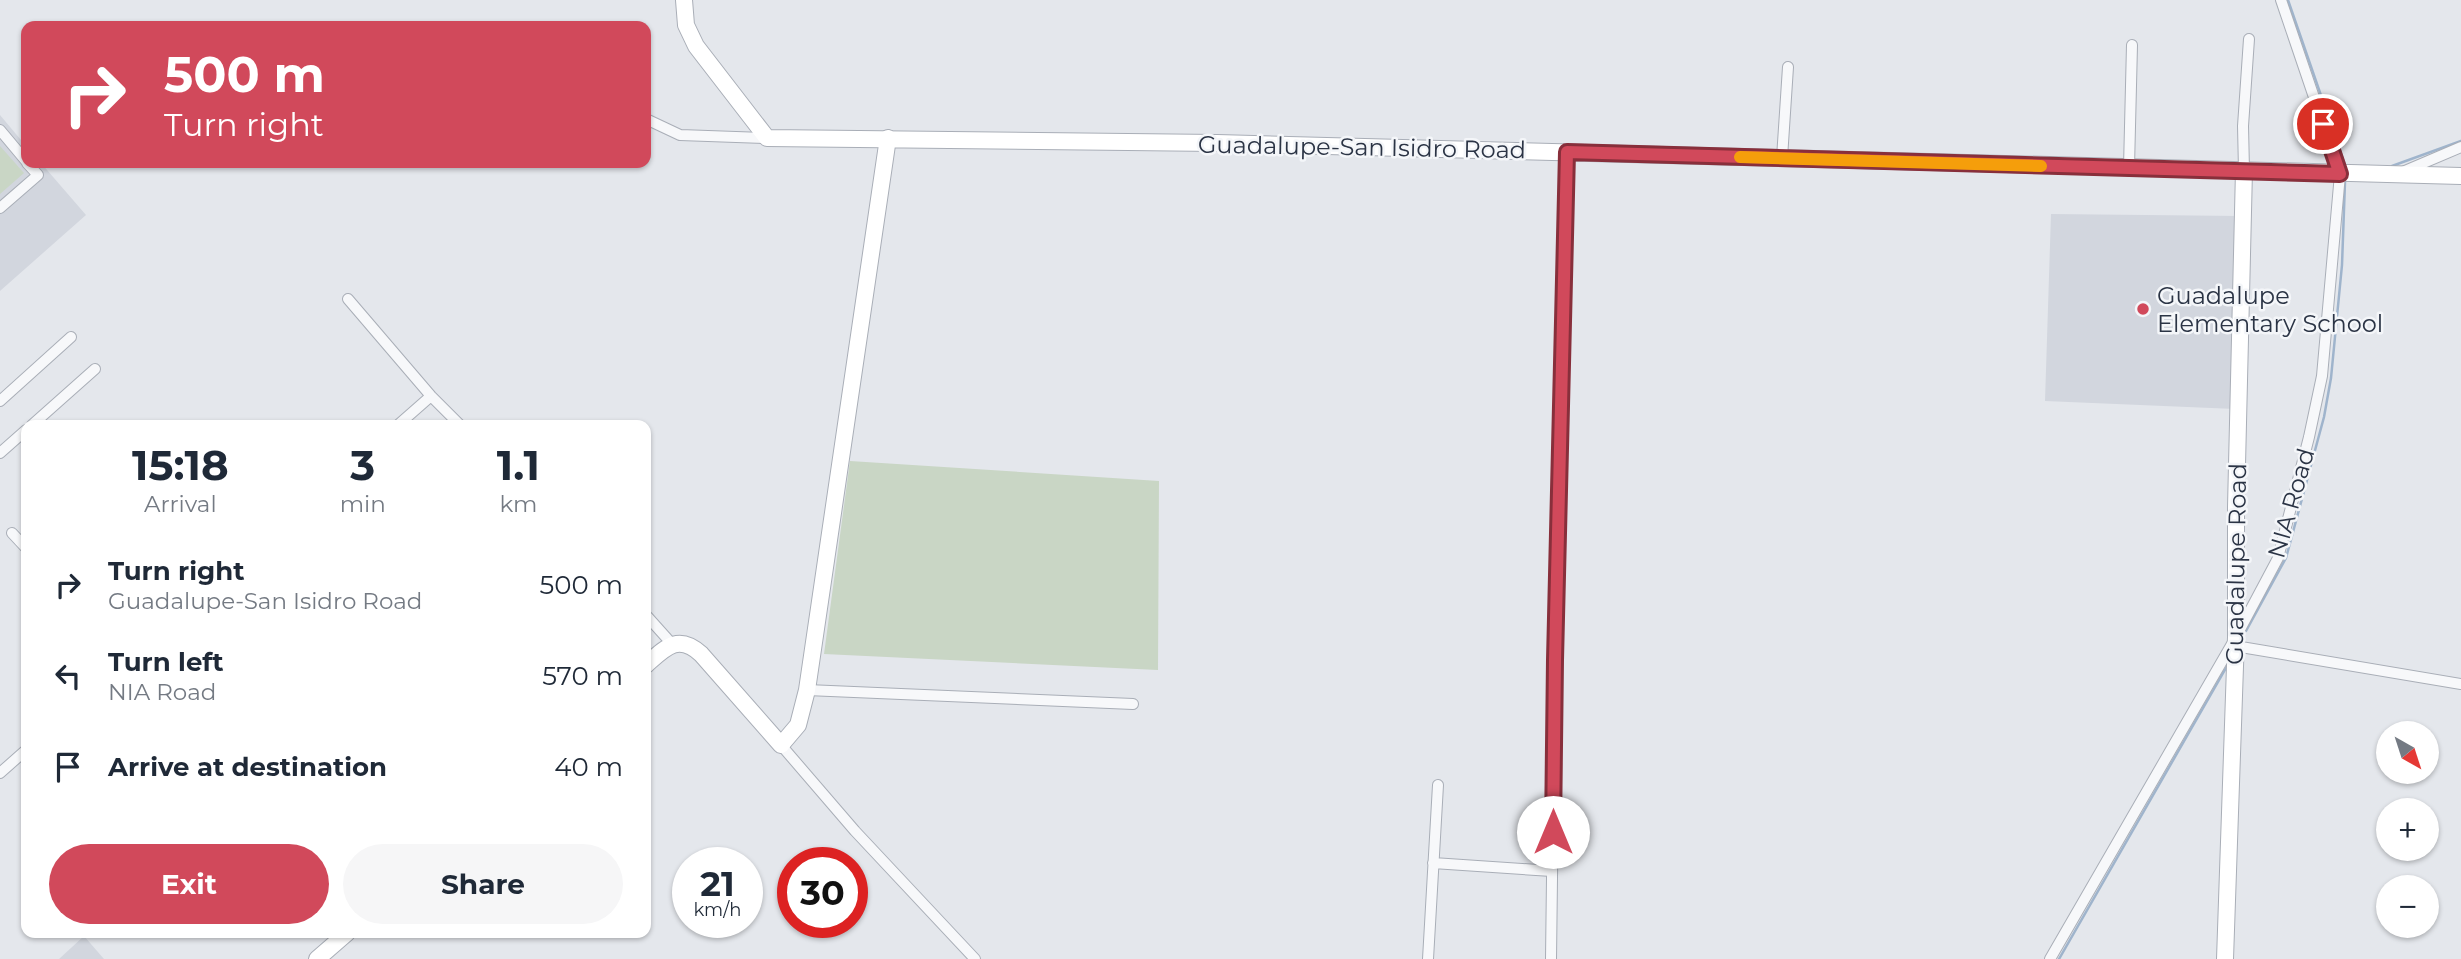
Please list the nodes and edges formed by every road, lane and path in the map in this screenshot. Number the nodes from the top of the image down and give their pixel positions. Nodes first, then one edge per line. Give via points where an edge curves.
1 (684, 0) edge
2 (2281, 0) edge
3 (2249, 39) dead end
4 (2132, 45) dead end
5 (1788, 67) dead end
6 (651, 121) edge
7 (0, 130) edge
8 (767, 138) junction
9 (888, 138) junction
10 (2461, 147) edge
11 (1567, 152) junction
12 (21, 155) edge
13 (1782, 158) junction
14 (2129, 167) junction
15 (32, 168) edge
16 (2244, 170) junction
17 (2340, 174) junction
18 (2398, 174) junction
19 (2461, 176) edge
20 (0, 208) edge
21 (348, 299) dead end
22 (71, 337) dead end
23 (95, 369) dead end
24 (431, 396) junction
25 (0, 401) edge
26 (38, 420) edge
27 (404, 420) edge
28 (455, 420) edge
29 (21, 434) edge
30 (0, 453) edge
31 (12, 533) dead end
32 (21, 543) edge
33 (651, 621) edge
34 (2235, 642) junction
35 (672, 644) junction
36 (651, 661) edge
37 (2461, 684) edge
38 (807, 691) junction
39 (1133, 704) dead end
40 (781, 745) junction
41 (21, 754) edge
42 (0, 773) edge
43 (1438, 785) dead end
44 (1433, 863) junction
45 (1552, 871) junction
46 (341, 938) edge
47 (967, 956) edge
48 (317, 959) edge
49 (1428, 959) edge
50 (1550, 959) edge
51 (2050, 959) edge
52 (2225, 959) edge

1 - 8 street via 686,25 696,46
2 - 17 street, NIA Road
3 - 16 street via 2242,127
4 - 14 street
5 - 13 street
6 - 8 street via 680,135
7 - 12 street
8 - 9 street, Guadalupe-San Isidro Road
9 - 11 street, Guadalupe-San Isidro Road
9 - 38 street
10 - 18 street
11 - 13 street, Guadalupe-San Isidro Road
11 - 45 street
13 - 14 street, Guadalupe-San Isidro Road
14 - 16 street, Guadalupe-San Isidro Road
15 - 20 street via 38,175
16 - 17 street, Guadalupe-San Isidro Road
16 - 34 street, Guadalupe Road
17 - 18 street, Guadalupe-San Isidro Road
17 - 34 street, NIA Road via 2322,376 2309,437 2278,558
18 - 19 street, Guadalupe-San Isidro Road
21 - 24 street
22 - 25 street
23 - 26 street
24 - 27 street
24 - 28 street
29 - 30 street
31 - 32 street
33 - 35 street
34 - 37 street
34 - 51 street, NIA Road
34 - 52 street, Guadalupe Road
35 - 36 street
35 - 40 street via 685,643 701,654
38 - 39 street
38 - 40 street via 798,725
40 - 47 street
41 - 42 street
43 - 44 street
44 - 45 street
44 - 49 street
45 - 50 street
46 - 48 street

